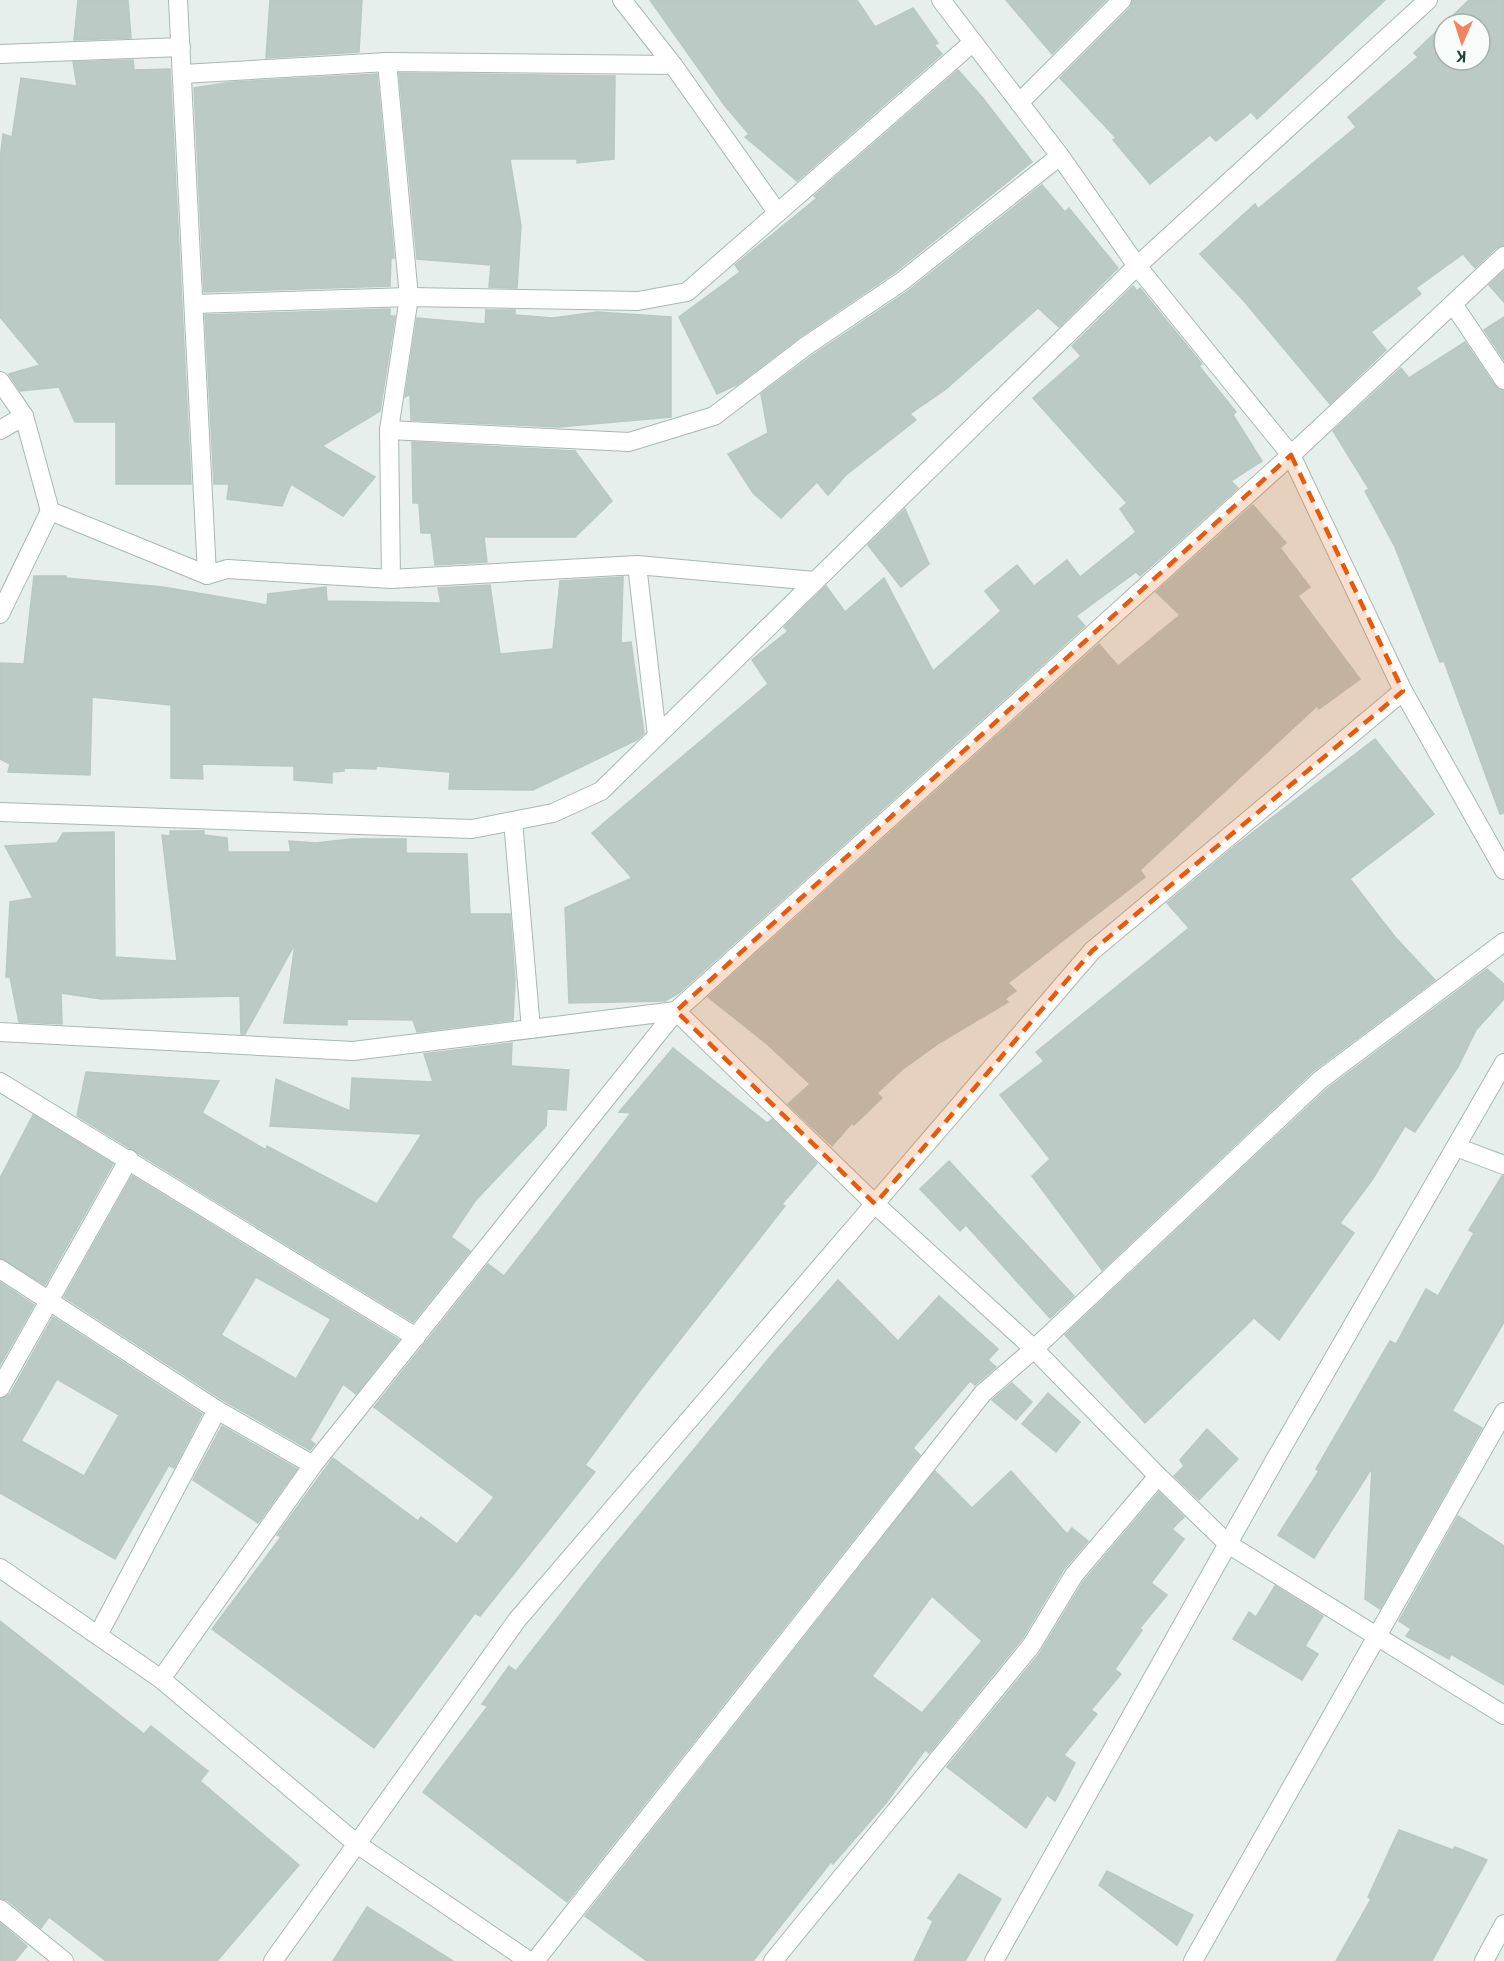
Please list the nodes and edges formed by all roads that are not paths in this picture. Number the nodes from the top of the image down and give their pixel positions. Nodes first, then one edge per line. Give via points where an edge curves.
1 (178, 0) edge
2 (622, 0) edge
3 (941, 0) edge
4 (1122, 0) edge
5 (1428, 0) edge
6 (972, 43) junction
7 (181, 47) junction
8 (0, 54) edge
9 (387, 62) junction
10 (673, 65) junction
11 (183, 74) junction
12 (1018, 103) junction
13 (1060, 156) junction
14 (777, 212) junction
15 (1504, 256) edge
16 (1137, 266) junction
17 (410, 297) junction
18 (194, 304) junction
19 (1453, 304) junction
20 (1504, 380) edge
21 (0, 381) edge
22 (24, 416) junction
23 (0, 430) edge
24 (389, 430) junction
25 (1291, 454) junction
26 (50, 511) junction
27 (637, 565) junction
28 (207, 575) junction
29 (391, 579) junction
30 (815, 581) junction
31 (0, 614) edge
32 (1403, 691) junction
33 (657, 736) junction
34 (0, 812) edge
35 (513, 821) junction
36 (1504, 870) edge
37 (1504, 942) edge
38 (676, 1011) junction
39 (531, 1029) junction
40 (0, 1032) edge
41 (1504, 1063) edge
42 (0, 1082) edge
43 (1456, 1147) junction
44 (129, 1159) junction
45 (1504, 1165) edge
46 (875, 1204) junction
47 (0, 1269) edge
48 (50, 1301) junction
49 (416, 1337) junction
50 (1034, 1349) junction
51 (0, 1388) edge
52 (217, 1410) junction
53 (1504, 1412) edge
54 (313, 1465) junction
55 (1158, 1476) junction
56 (1228, 1544) junction
57 (0, 1568) edge
58 (98, 1635) junction
59 (1375, 1635) junction
60 (161, 1679) junction
61 (1504, 1715) edge
62 (357, 1844) junction
63 (0, 1910) edge
64 (1504, 1924) edge
65 (64, 1961) edge
66 (273, 1961) edge
67 (529, 1961) edge
68 (535, 1961) edge
69 (774, 1961) edge
70 (994, 1961) edge
71 (1193, 1961) edge
72 (1484, 1961) edge

1 - 7 street
2 - 10 street
3 - 6 street
4 - 12 street
5 - 16 street
6 - 12 street
6 - 14 street
7 - 8 street
7 - 11 street
9 - 10 street
9 - 11 street
9 - 17 street
10 - 14 street
11 - 18 street
12 - 13 street
13 - 16 street
13 - 24 street via 902,282 806,346 714,416 629,442
14 - 17 street via 687,292 638,301
15 - 19 street
16 - 25 street
16 - 30 street
17 - 18 street
17 - 24 street
18 - 28 street
19 - 20 street
19 - 25 street
21 - 22 street
22 - 23 street
22 - 26 street
24 - 29 street
25 - 32 street
25 - 38 street
26 - 28 street
26 - 31 street
27 - 29 street
27 - 30 street
27 - 33 street
28 - 29 street via 227,569
30 - 33 street
32 - 36 street
32 - 46 street via 1092,951
33 - 35 street via 601,791 552,813
34 - 35 street via 472,829
35 - 39 street
37 - 50 street via 1320,1080
38 - 39 street
38 - 46 street
38 - 49 street
39 - 40 street via 354,1051
41 - 43 street
42 - 44 street
43 - 45 street
43 - 56 street
44 - 48 street
44 - 49 street
46 - 50 street
46 - 62 street via 518,1620
47 - 48 street
48 - 51 street
48 - 52 street
49 - 54 street
50 - 55 street
50 - 68 street via 983,1393
52 - 54 street
52 - 58 street
53 - 59 street
54 - 60 street
55 - 56 street
55 - 69 street via 1074,1575 1031,1646
56 - 59 street
56 - 70 street
57 - 58 street
58 - 60 street
59 - 61 street
59 - 71 street
60 - 62 street
62 - 66 street
62 - 67 street
63 - 65 street
64 - 72 street

